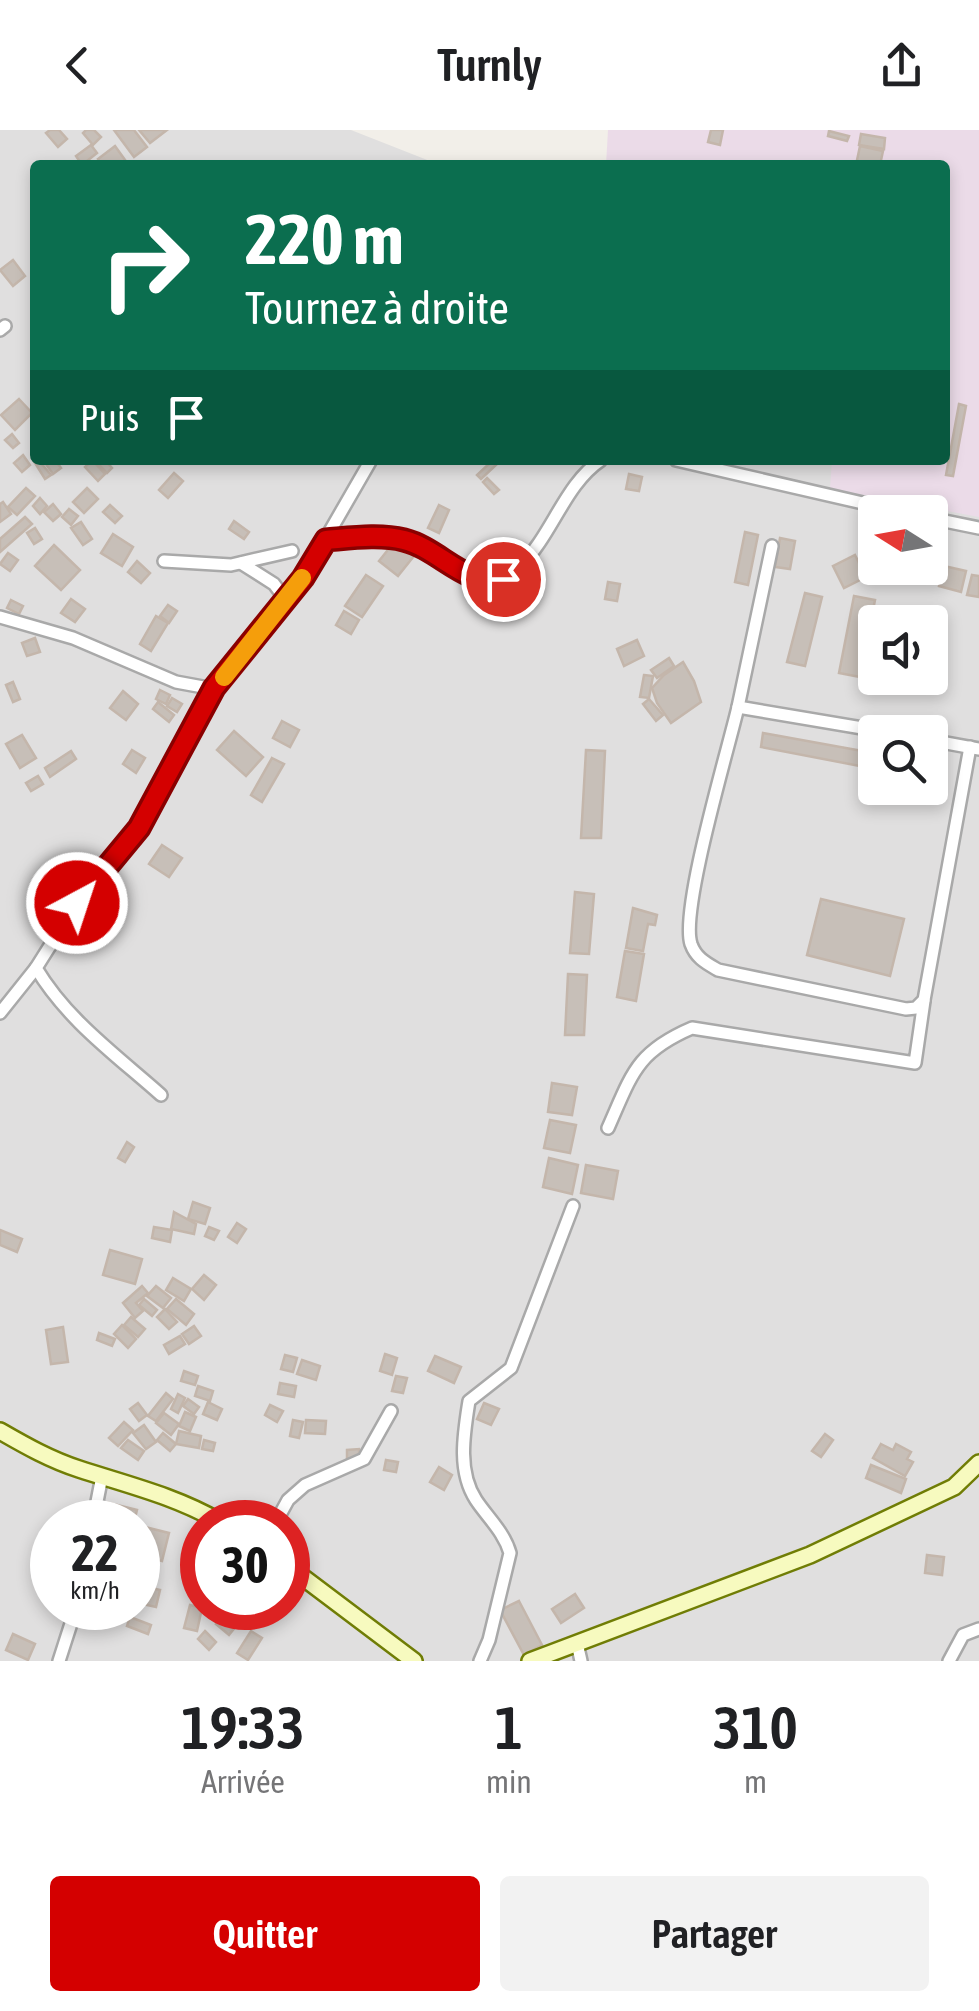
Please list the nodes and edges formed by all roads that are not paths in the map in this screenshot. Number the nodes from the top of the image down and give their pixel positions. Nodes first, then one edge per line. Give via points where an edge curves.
1 (364, 465) edge
2 (597, 465) edge
3 (698, 465) edge
4 (858, 502) edge
5 (948, 522) edge
6 (979, 528) edge
7 (326, 540) junction
8 (772, 546) dead end
9 (292, 551) dead end
10 (164, 561) dead end
11 (241, 563) junction
12 (286, 600) junction
13 (0, 616) edge
14 (214, 688) junction
15 (738, 707) junction
16 (858, 727) edge
17 (948, 743) edge
18 (974, 748) edge
19 (36, 968) junction
20 (924, 1000) junction
21 (0, 1013) edge
22 (161, 1095) dead end
23 (608, 1128) dead end
24 (573, 1206) dead end
25 (392, 1410) dead end
26 (0, 1432) edge
27 (979, 1463) edge
28 (102, 1476) junction
29 (97, 1500) edge
30 (288, 1500) edge
31 (180, 1503) edge
32 (310, 1583) edge
33 (979, 1629) edge
34 (69, 1630) edge
35 (577, 1643) junction
36 (59, 1661) edge
37 (414, 1661) edge
38 (480, 1661) edge
39 (530, 1661) edge
40 (581, 1661) edge
41 (949, 1661) edge

1 - 7 street
2 - 7 street via 522,564 503,579 475,579 400,539
3 - 4 street
5 - 6 street
7 - 12 street
8 - 15 street
9 - 11 street
10 - 11 street
11 - 12 street
12 - 14 street
13 - 14 street via 176,682
14 - 19 street via 139,828 77,903
15 - 16 street
15 - 20 street via 695,881 690,941 698,958 718,970 906,1009
17 - 18 street
18 - 20 street
19 - 21 street
19 - 22 street via 73,1019
20 - 23 street via 915,1063 692,1028 659,1042 638,1064
24 - 38 street via 510,1368 469,1401 464,1468 473,1496 510,1552
25 - 30 street via 364,1459 304,1485
26 - 28 street
27 - 35 street via 954,1487 843,1540
28 - 29 street
28 - 31 street
32 - 37 street
33 - 41 street via 963,1635
34 - 36 street
35 - 39 street
35 - 40 street

